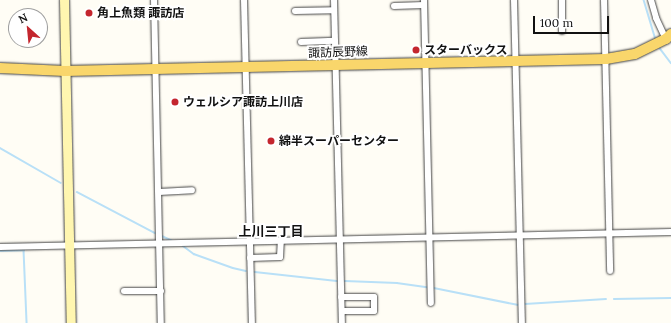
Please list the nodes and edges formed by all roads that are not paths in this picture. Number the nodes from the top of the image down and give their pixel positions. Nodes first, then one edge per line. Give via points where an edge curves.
1 (64, 0) edge
2 (154, 0) edge
3 (244, 0) edge
4 (334, 0) edge
5 (514, 0) edge
6 (562, 0) edge
7 (604, 0) edge
8 (651, 0) edge
9 (424, 3) edge
10 (394, 6) dead end
11 (334, 10) junction
12 (295, 11) dead end
13 (562, 30) dead end
14 (667, 38) edge
15 (335, 41) junction
16 (302, 42) dead end
17 (606, 59) junction
18 (516, 62) junction
19 (426, 63) junction
20 (336, 65) junction
21 (0, 68) edge
22 (246, 68) junction
23 (156, 69) junction
24 (65, 71) junction
25 (192, 190) dead end
26 (159, 192) junction
27 (671, 232) edge
28 (609, 233) junction
29 (519, 235) junction
30 (429, 236) junction
31 (340, 239) junction
32 (250, 240) junction
33 (281, 240) junction
34 (160, 242) junction
35 (70, 244) junction
36 (0, 246) edge
37 (250, 258) junction
38 (610, 271) dead end
39 (161, 291) junction
40 (124, 292) dead end
41 (341, 297) junction
42 (431, 302) dead end
43 (342, 311) junction
44 (71, 323) edge
45 (161, 323) edge
46 (252, 323) edge
47 (342, 323) edge
48 (522, 323) edge

1 - 24 street
2 - 23 street
3 - 22 street
4 - 11 street
5 - 18 street
6 - 13 street
7 - 17 street
8 - 14 street via 656,18
9 - 10 street
9 - 19 street
11 - 12 street
11 - 15 street
14 - 17 main road, 諏訪辰野線 via 636,54
15 - 16 street
15 - 20 street
17 - 18 main road, 諏訪辰野線
17 - 28 street
18 - 19 main road, 諏訪辰野線
18 - 29 street
19 - 20 main road, 諏訪辰野線
19 - 30 street
20 - 22 main road, 諏訪辰野線
20 - 31 street
21 - 24 main road, 諏訪辰野線
22 - 23 main road, 諏訪辰野線
22 - 32 street
23 - 24 main road, 諏訪辰野線
23 - 26 street
24 - 35 street
25 - 26 street
26 - 34 street
27 - 28 street
28 - 29 street
28 - 38 street
29 - 30 street
29 - 48 street
30 - 31 street
30 - 42 street
31 - 33 street
31 - 41 street
32 - 33 street
32 - 34 street
32 - 37 street
33 - 37 street via 280,257
34 - 35 street
34 - 39 street
35 - 36 street
35 - 44 street
37 - 46 street
39 - 40 street
39 - 45 street
41 - 43 street
41 - 43 street via 374,298 374,311
43 - 47 street

